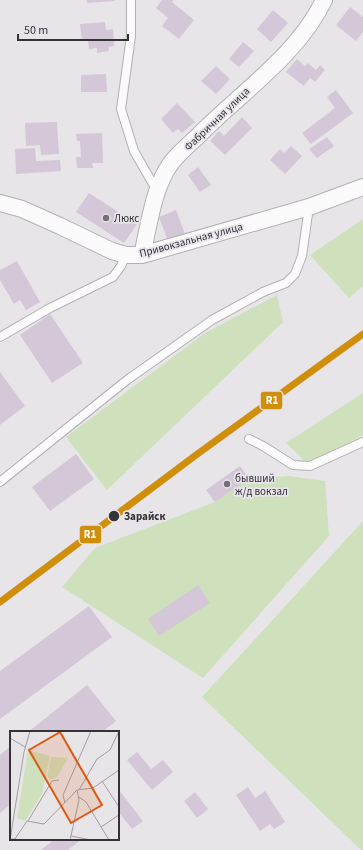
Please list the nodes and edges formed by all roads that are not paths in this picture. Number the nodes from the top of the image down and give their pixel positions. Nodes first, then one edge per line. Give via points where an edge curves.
1 (131, 0) edge
2 (324, 0) edge
3 (363, 187) edge
4 (157, 191) junction
5 (0, 204) edge
6 (309, 207) junction
7 (134, 255) junction
8 (0, 337) edge
9 (249, 439) dead end
10 (363, 442) edge
11 (0, 482) edge

1 - 4 lane via 131,36 121,109 134,152
2 - 4 street, Фабричная улица via 299,41 171,163
3 - 6 street, Привокзальная улица
4 - 7 street, Фабричная улица
5 - 7 street, Привокзальная улица via 22,209 112,251
6 - 7 street, Привокзальная улица
6 - 11 lane via 302,256 295,274 286,283 263,292 212,320 127,380
7 - 8 lane via 113,277 50,308
9 - 10 lane via 293,464 310,466

